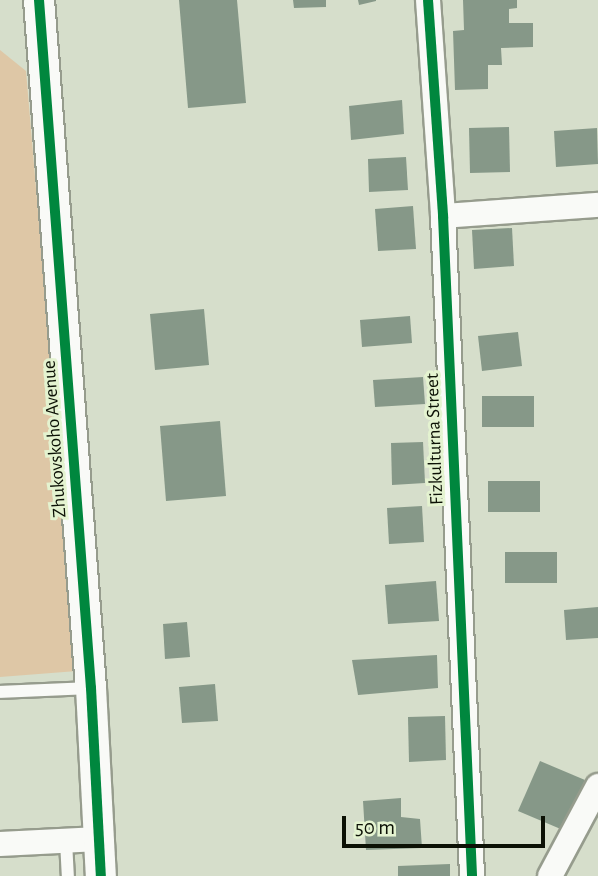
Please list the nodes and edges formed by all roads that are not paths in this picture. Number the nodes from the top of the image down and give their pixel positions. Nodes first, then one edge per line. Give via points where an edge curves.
1 (39, 0) edge
2 (428, 0) edge
3 (598, 205) edge
4 (443, 216) junction
5 (91, 688) junction
6 (0, 692) edge
7 (598, 786) edge
8 (99, 839) junction
9 (66, 841) junction
10 (0, 844) edge
11 (68, 876) edge
12 (102, 876) edge
13 (472, 876) edge
14 (550, 876) edge

1 - 5 street, Zhukovskoho Avenue
2 - 4 street, Fizkulturna Street
3 - 4 street
4 - 13 street, Fizkulturna Street
5 - 6 lane
5 - 8 street, Zhukovskoho Avenue
7 - 14 street
8 - 9 street
8 - 12 street, Zhukovskoho Avenue
9 - 10 street
9 - 11 lane

